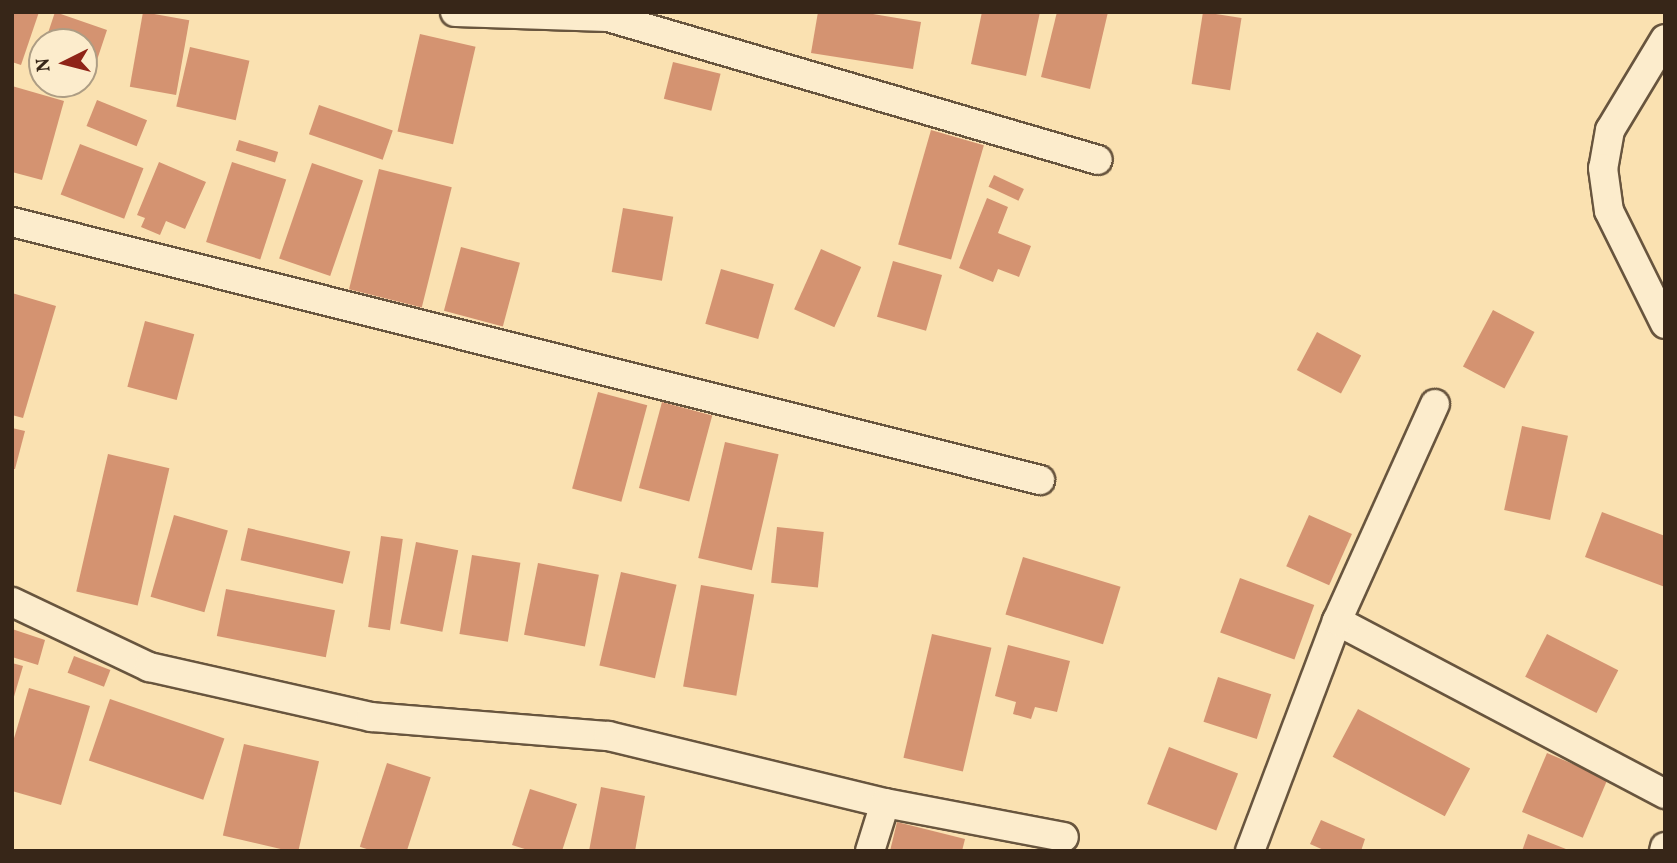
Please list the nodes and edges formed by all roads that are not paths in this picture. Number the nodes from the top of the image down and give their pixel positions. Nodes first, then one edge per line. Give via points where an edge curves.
1 (455, 12) edge
2 (1665, 39) edge
3 (1098, 160) dead end
4 (12, 222) edge
5 (1665, 324) edge
6 (1434, 404) dead end
7 (1040, 480) dead end
8 (12, 602) edge
9 (1337, 621) junction
10 (1665, 794) edge
11 (885, 803) junction
12 (1065, 837) dead end
13 (870, 851) edge
14 (1250, 851) edge

1 - 3 street via 608,17
2 - 5 street via 1610,130 1603,168 1609,211
4 - 7 street
6 - 9 street
8 - 11 street via 149,667 371,717 608,736
9 - 10 street
9 - 14 street
11 - 12 street
11 - 13 street

